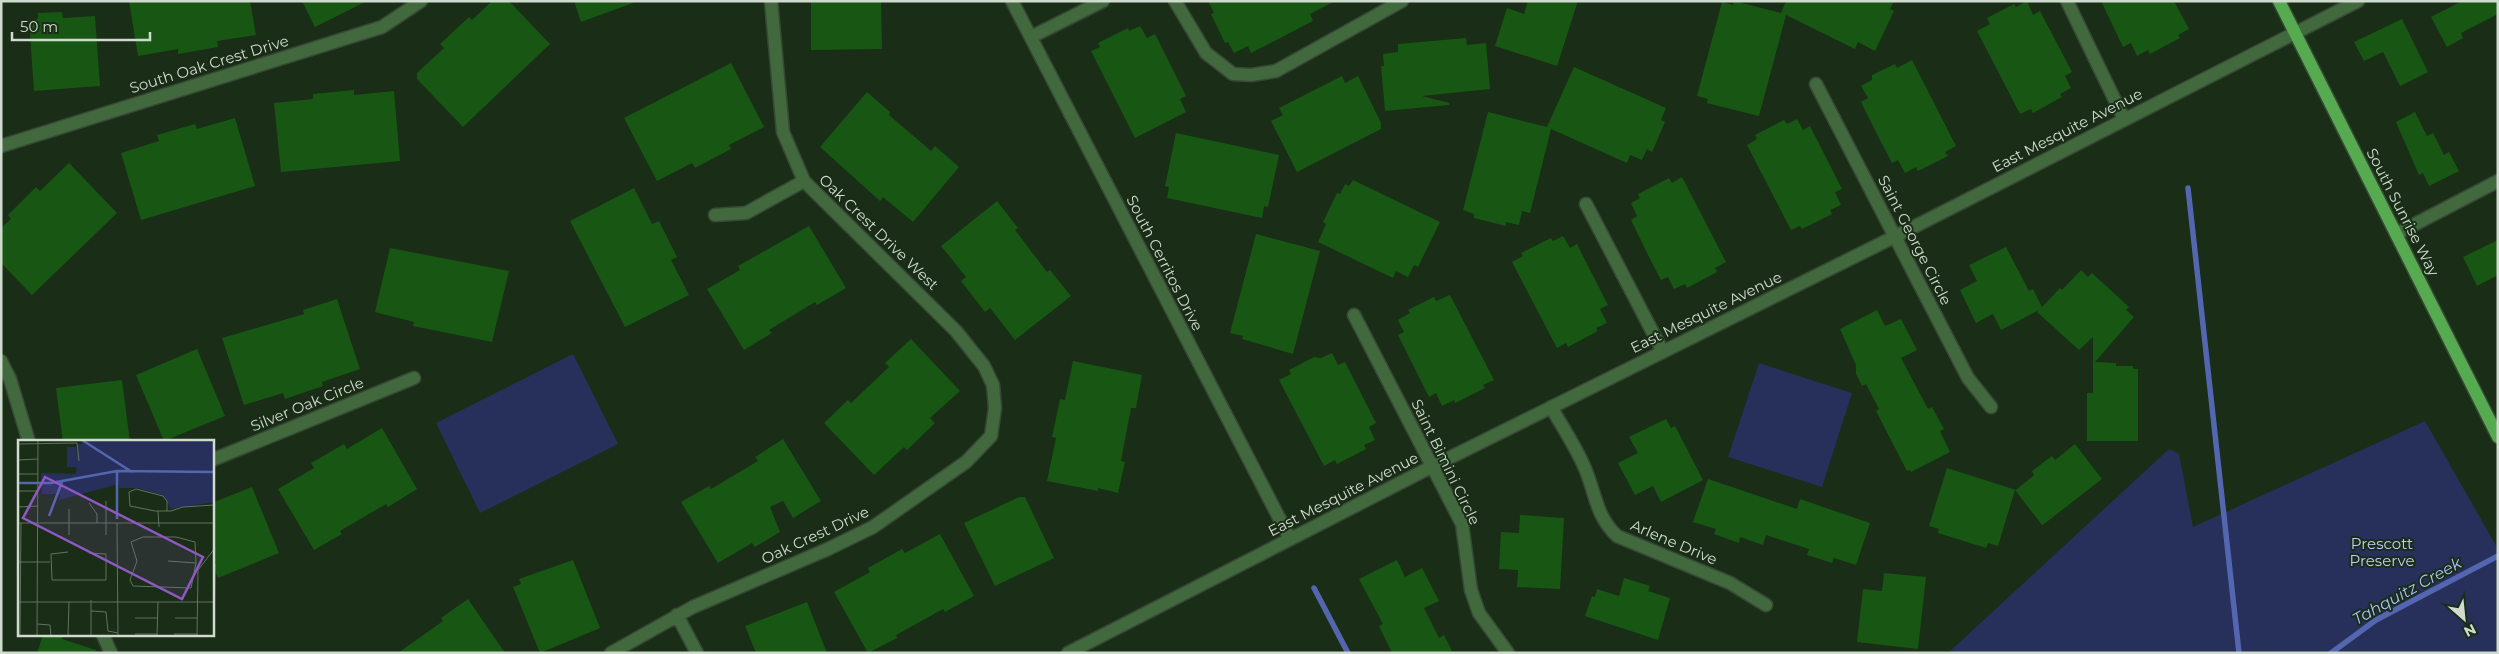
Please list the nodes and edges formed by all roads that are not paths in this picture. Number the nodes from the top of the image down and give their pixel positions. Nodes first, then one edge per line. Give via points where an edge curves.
1 (421, 1) edge
2 (771, 1) edge
3 (1012, 1) edge
4 (1103, 1) edge
5 (1175, 1) edge
6 (1402, 1) edge
7 (2067, 1) edge
8 (2279, 1) edge
9 (2358, 1) edge
10 (2296, 33) junction
11 (1031, 37) junction
12 (1816, 84) dead end
13 (2124, 119) junction
14 (1, 146) edge
15 (804, 181) junction
16 (2498, 181) edge
17 (1586, 204) dead end
18 (715, 215) dead end
19 (2396, 234) junction
20 (1894, 237) junction
21 (1354, 315) dead end
22 (1662, 352) junction
23 (1, 361) edge
24 (414, 378) dead end
25 (1991, 406) dead end
26 (1551, 407) junction
27 (995, 408) joint
28 (2496, 431) edge
29 (27, 440) edge
30 (214, 459) edge
31 (1433, 466) junction
32 (1290, 539) junction
33 (1766, 605) dead end
34 (677, 615) junction
35 (102, 636) edge
36 (111, 653) edge
37 (611, 653) edge
38 (697, 653) edge
39 (1068, 653) edge
40 (1508, 653) edge

1 - 14 street, South Oak Crest Drive via 382,27
2 - 15 street, Oak Crest Drive West via 783,132
3 - 11 street, South Cerritos Drive
4 - 11 street
5 - 6 street via 1206,53 1233,74 1251,76 1276,71
7 - 13 street
8 - 10 main road, South Sunrise Way
9 - 10 street, East Mesquite Avenue
10 - 13 street, East Mesquite Avenue
10 - 19 main road, South Sunrise Way
11 - 32 street, South Cerritos Drive
12 - 20 street, Saint George Circle
13 - 20 street, East Mesquite Avenue
15 - 18 street via 746,213
15 - 27 street, Oak Crest Drive West via 956,330 984,366 993,385
16 - 19 street
17 - 22 street
19 - 28 main road, South Sunrise Way
20 - 22 street, East Mesquite Avenue
20 - 25 street, Saint George Circle via 1968,378
21 - 31 street, Saint Bimini Circle
22 - 26 street, East Mesquite Avenue
23 - 29 street via 10,379
24 - 30 street, Silver Oak Circle
26 - 31 street, East Mesquite Avenue
26 - 33 street, Arlene Drive via 1584,465 1605,525 1617,536 1730,583
27 - 34 street, Oak Crest Drive via 991,436 966,462 873,527
31 - 32 street, East Mesquite Avenue
31 - 40 street, Saint Bimini Circle via 1462,524 1471,590 1479,613
32 - 39 street, East Mesquite Avenue
34 - 37 street, Oak Crest Drive
34 - 38 street
35 - 36 street

